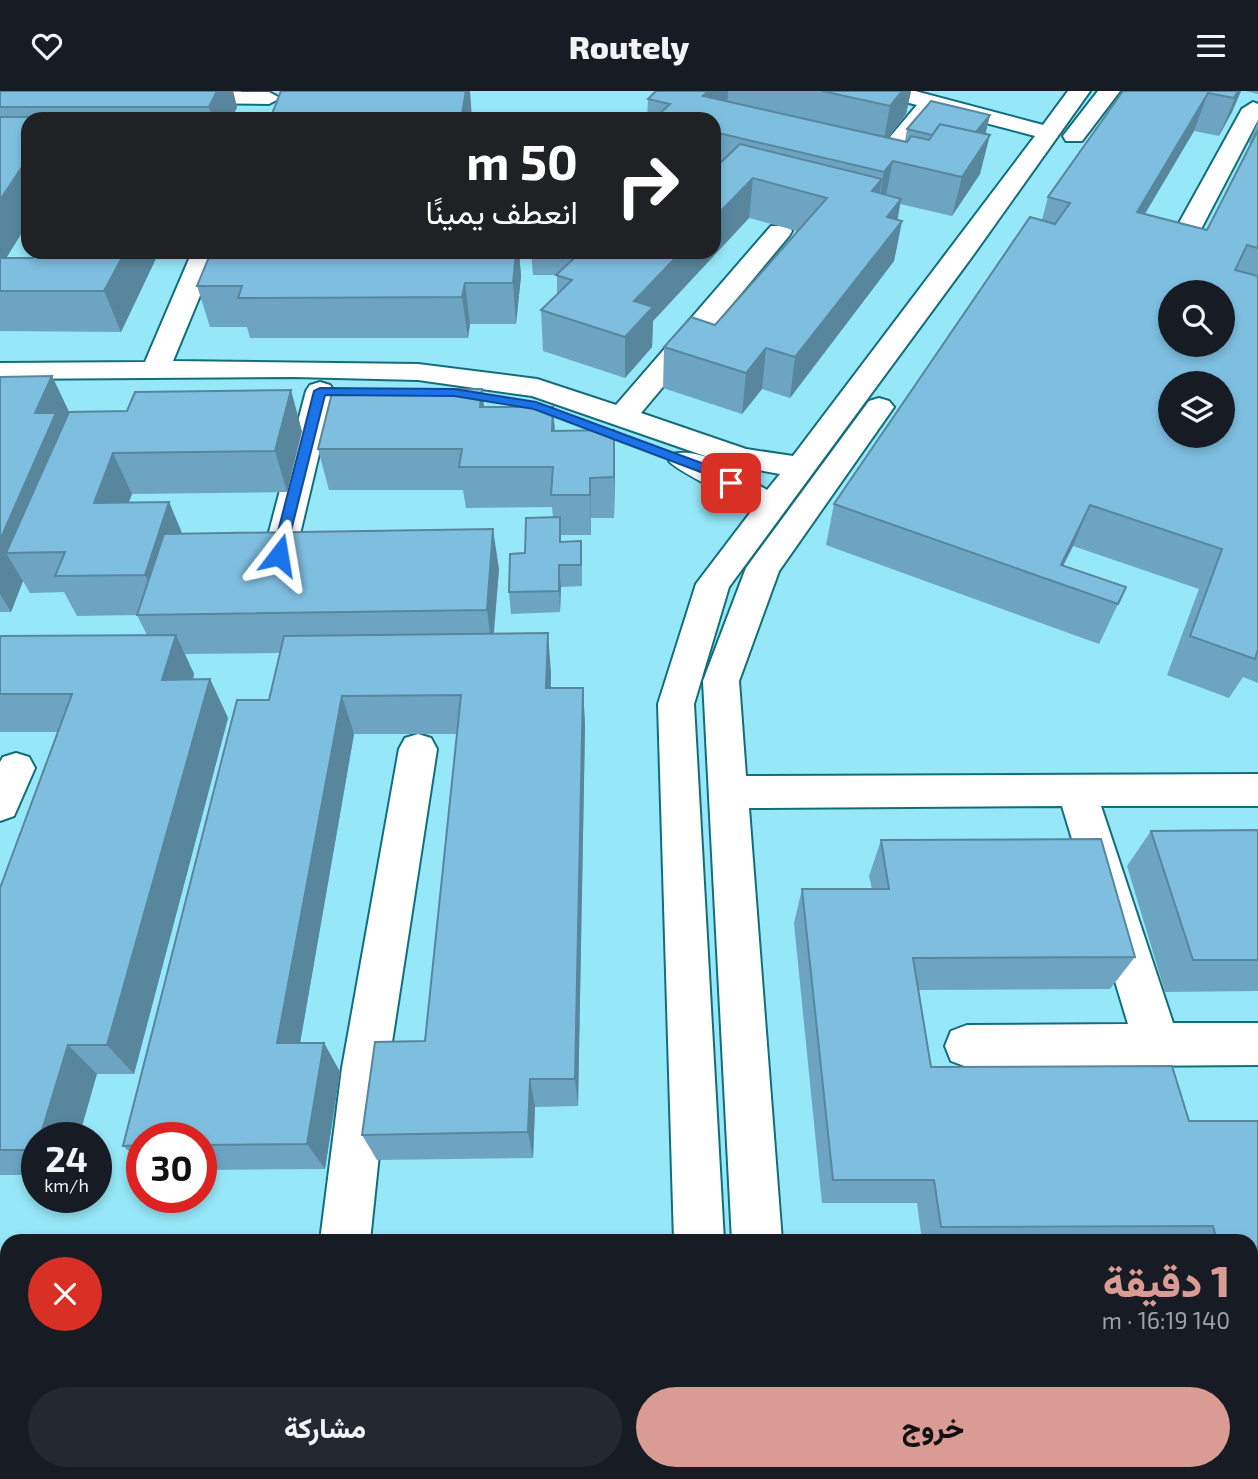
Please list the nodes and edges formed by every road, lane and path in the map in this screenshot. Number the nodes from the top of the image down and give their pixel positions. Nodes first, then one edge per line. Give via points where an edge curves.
1 (890, 91) edge
2 (1079, 91) edge
3 (1109, 91) edge
4 (271, 94) edge
5 (162, 99) edge
6 (930, 103) junction
7 (1228, 104) dead end
8 (1256, 110) edge
9 (264, 112) edge
10 (1049, 133) junction
11 (855, 155) edge
12 (882, 161) junction
13 (907, 167) edge
14 (780, 231) dead end
15 (1176, 252) edge
16 (200, 263) edge
17 (223, 274) edge
18 (0, 371) edge
19 (155, 371) junction
20 (0, 390) edge
21 (320, 391) junction
22 (621, 418) junction
23 (801, 467) junction
24 (772, 506) junction
25 (278, 555) edge
26 (418, 749) dead end
27 (16, 768) dead end
28 (1258, 790) edge
29 (1077, 791) junction
30 (728, 792) junction
31 (0, 805) edge
32 (1157, 1044) junction
33 (1258, 1044) edge
34 (967, 1046) dead end
35 (346, 1234) edge
36 (699, 1234) edge
37 (757, 1234) edge

1 - 6 street
2 - 10 street
3 - 30 street via 763,568 721,681
4 - 5 street
4 - 9 street
6 - 10 street
6 - 12 street
7 - 8 street
8 - 15 street
10 - 23 street
11 - 12 street
12 - 13 street
14 - 22 street
16 - 17 street
16 - 19 street
18 - 19 street
19 - 22 street via 418,372 537,388
20 - 21 street
21 - 24 street via 454,392 536,405 710,471
21 - 25 street
22 - 23 street via 742,458
23 - 24 street
24 - 36 street via 713,584 676,704
26 - 35 street via 365,1069
27 - 31 street
28 - 29 street
29 - 30 street
29 - 32 street
30 - 37 street
32 - 33 street
32 - 34 street

